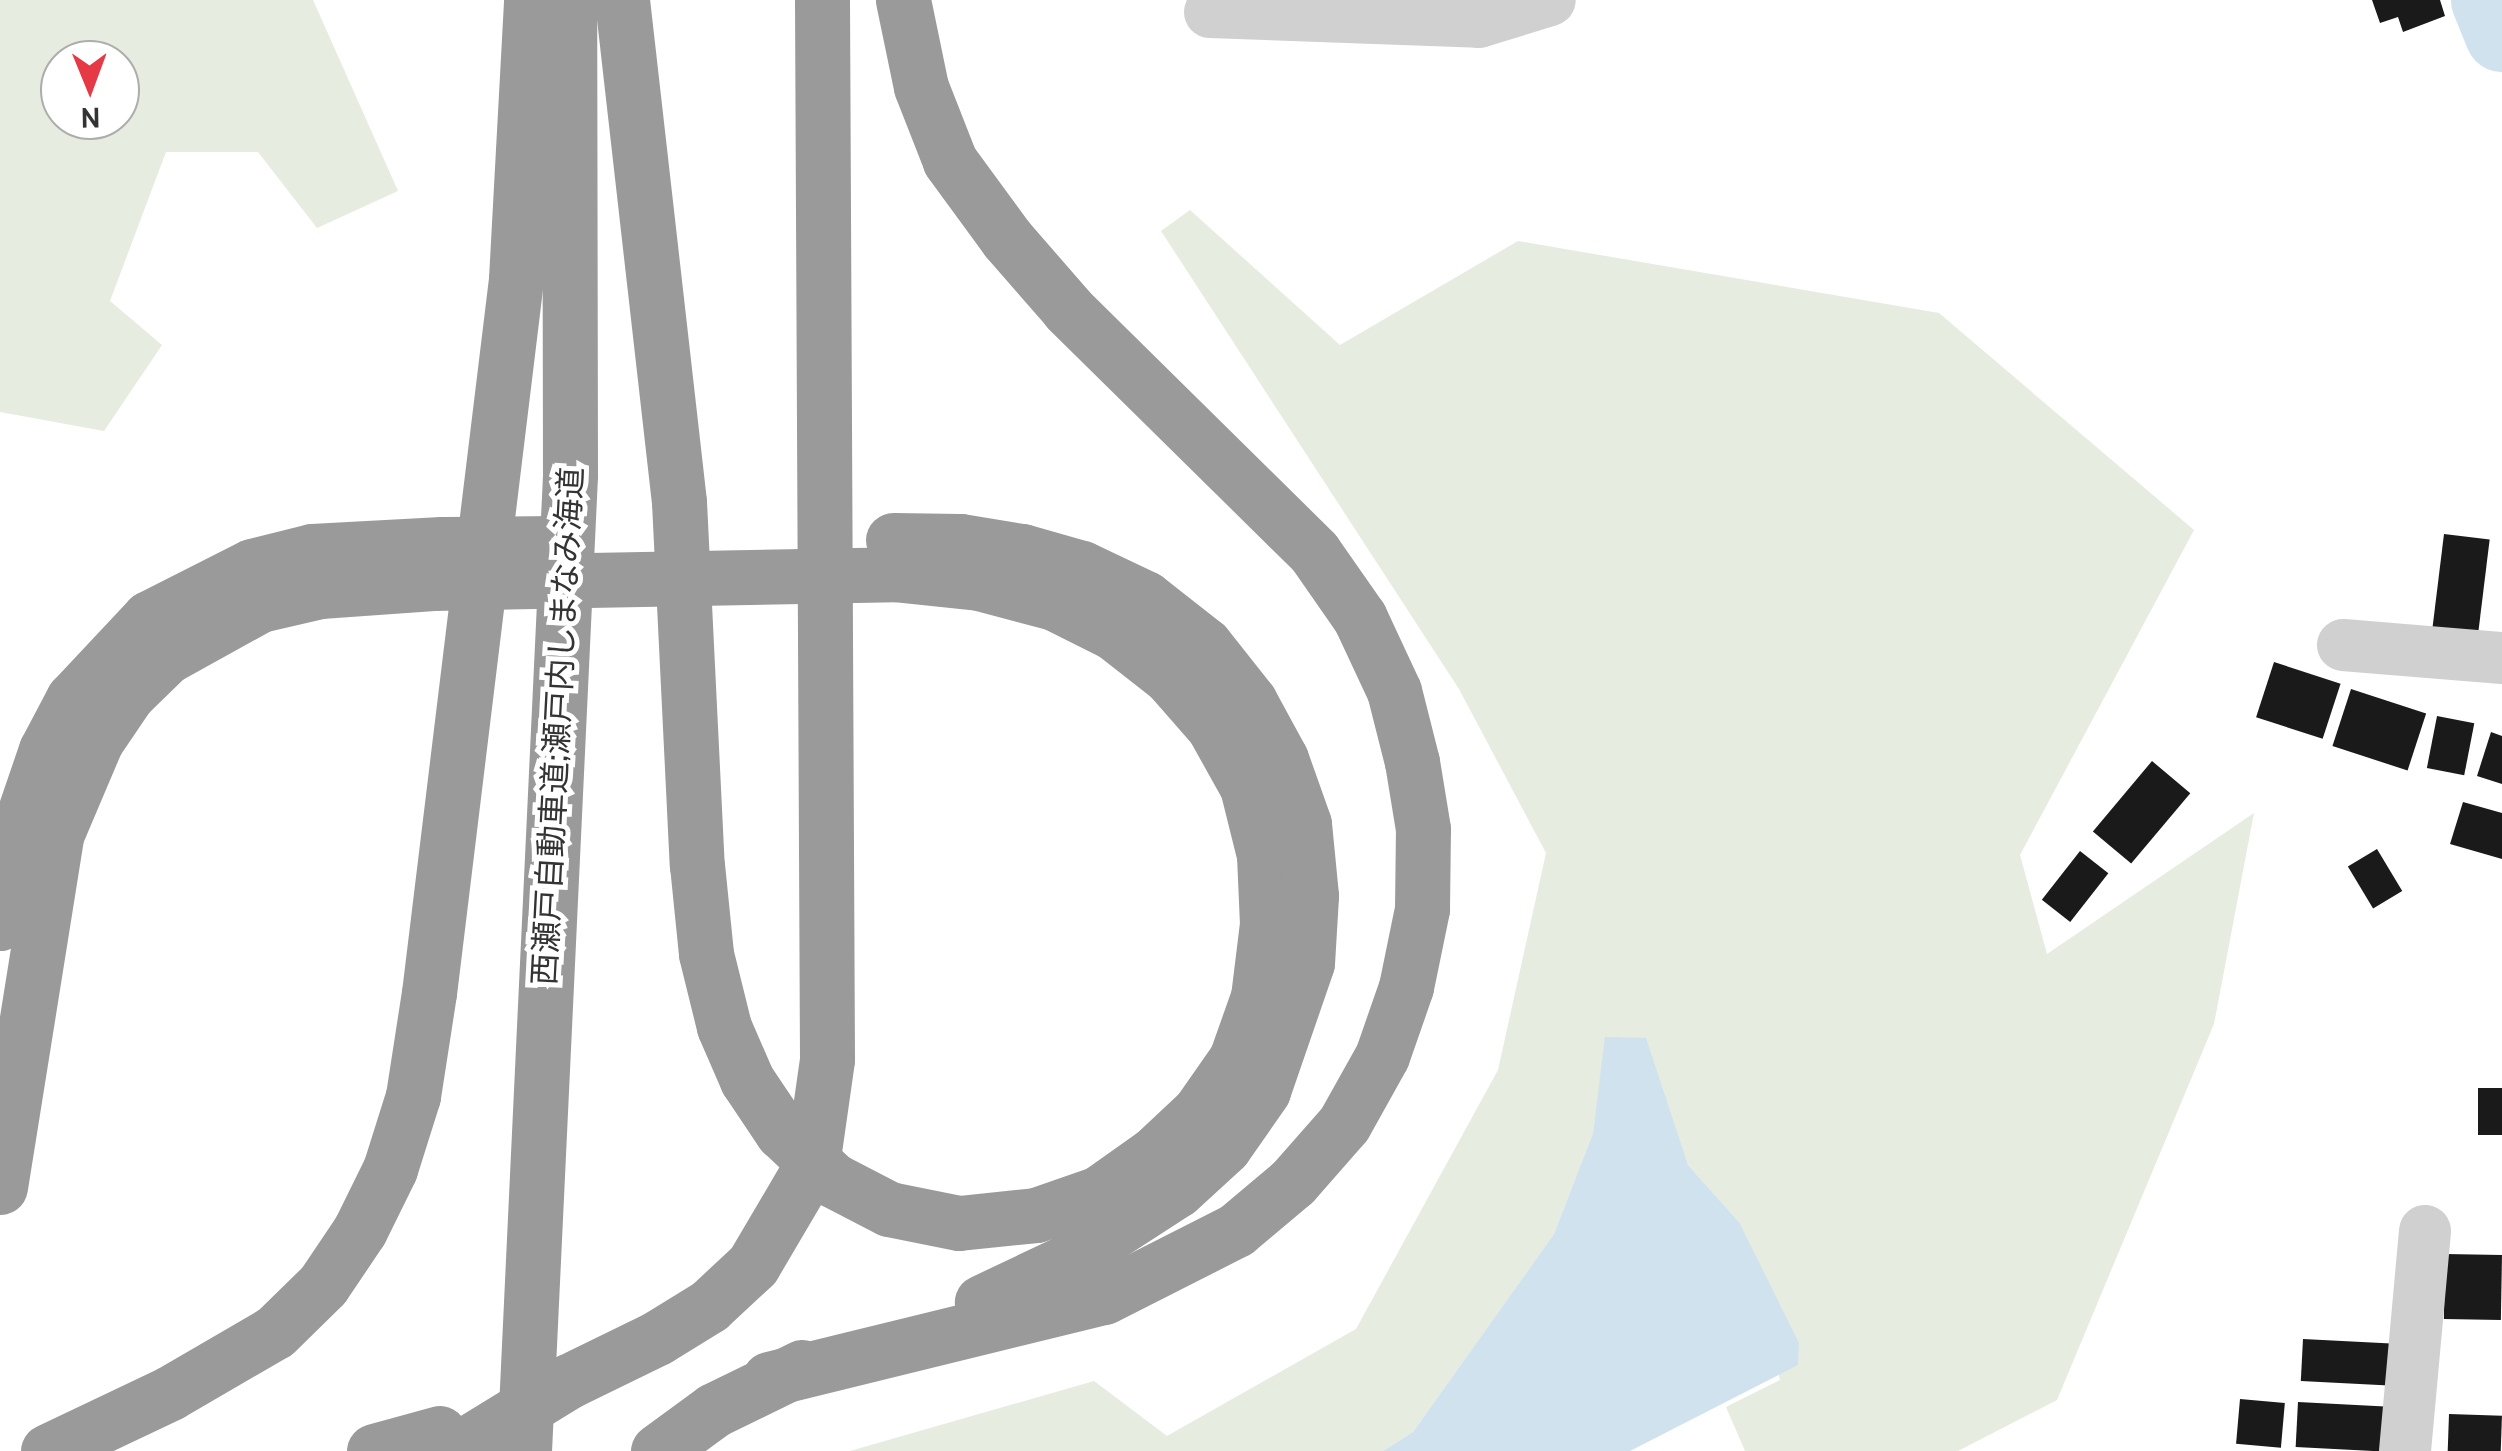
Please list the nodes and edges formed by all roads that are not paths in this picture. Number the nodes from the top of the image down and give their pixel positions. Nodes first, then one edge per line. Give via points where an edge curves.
1 (531, 0) edge
2 (568, 0) edge
3 (622, 0) edge
4 (822, 0) edge
5 (902, 0) edge
6 (1550, 0) edge
7 (1210, 12) dead end
8 (894, 557) junction
9 (438, 564) junction
10 (2344, 646) dead end
11 (2502, 658) edge
12 (0, 923) edge
13 (0, 1187) edge
14 (2425, 1231) dead end
15 (769, 1379) junction
16 (447, 1442) edge
17 (48, 1451) edge
18 (374, 1451) edge
19 (524, 1451) edge
20 (658, 1451) edge
21 (2405, 1451) edge

1 - 17 highway via 514,299 430,993 412,1096 390,1169 323,1285 275,1332 170,1393
2 - 19 highway, 西瀬戸自動車道;瀬戸内しまなみ海道 via 570,474
3 - 8 highway via 679,502 699,882 724,1027 747,1080 782,1132 833,1180 889,1209 958,1223 1036,1215 1099,1193 1154,1154 1199,1112 1236,1059 1258,997 1267,924 1264,855 1247,788 1213,726 1169,676 1114,634 1054,603
4 - 16 highway, bridge via 828,1060 812,1165 753,1265 696,1314
5 - 15 highway via 921,88 950,161 1068,310 1314,552 1360,618 1394,691 1423,829 1422,908 1382,1056 1344,1124 1293,1182 1236,1230 1104,1297
6 - 7 street via 1479,22
8 - 9 highway, bridge
8 - 15 highway via 960,540 1082,568 1145,598 1205,646 1250,702 1281,759 1304,824 1311,896 1307,963 1264,1092 1224,1148 1176,1190 1064,1264 999,1295
9 - 12 highway via 312,551 198,589 149,618 74,699 46,750 10,855
9 - 13 highway via 260,605 166,657 128,694 96,741 57,834
10 - 11 street
14 - 21 street
15 - 20 highway
16 - 18 highway

